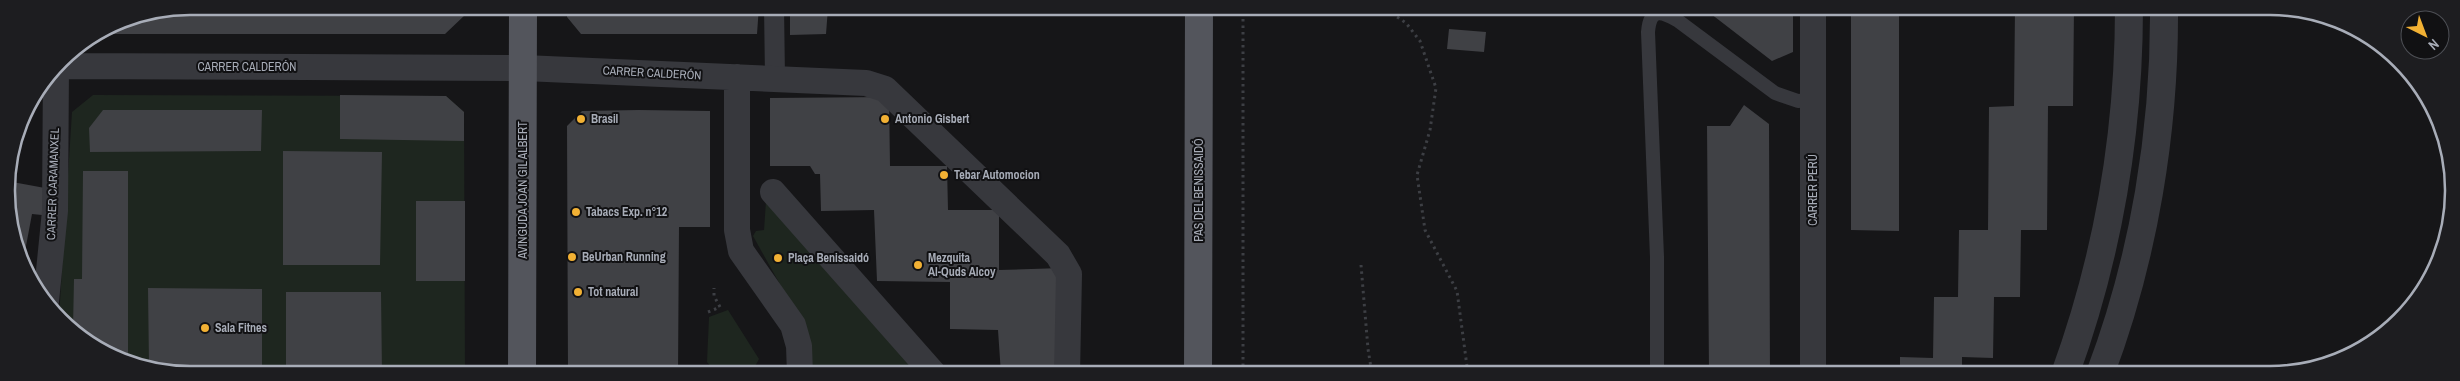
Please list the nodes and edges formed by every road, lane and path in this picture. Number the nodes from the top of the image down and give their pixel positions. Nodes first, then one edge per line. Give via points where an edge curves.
1 (524, 15) edge
2 (774, 15) edge
3 (1199, 15) edge
4 (1242, 15) edge
5 (1394, 15) edge
6 (1653, 15) edge
7 (1668, 15) edge
8 (1813, 15) edge
9 (2129, 15) edge
10 (2164, 15) edge
11 (65, 67) edge
12 (524, 68) junction
13 (737, 76) junction
14 (56, 78) edge
15 (775, 78) junction
16 (1813, 100) junction
17 (773, 192) dead end
18 (1361, 265) dead end
19 (714, 288) dead end
20 (47, 291) edge
21 (708, 312) dead end
22 (522, 366) edge
23 (800, 366) edge
24 (927, 366) edge
25 (1067, 366) edge
26 (1198, 366) edge
27 (1243, 366) edge
28 (1371, 366) edge
29 (1467, 366) edge
30 (1657, 366) edge
31 (1813, 366) edge
32 (2068, 366) edge
33 (2103, 366) edge

1 - 12 main road, AVINGUDA JOAN GIL ALBERT
2 - 15 street
3 - 26 main road, PAS DEL BENISSAIDÓ
4 - 27 path
5 - 29 path via 1406,23 1420,41 1436,88 1430,130 1417,175 1425,230 1457,291
6 - 30 lane via 1649,22 1657,257
7 - 16 lane via 1775,93 1798,101
8 - 16 street, CARRER PERÚ
9 - 32 street via 2127,93 2113,196 2097,274
10 - 33 street via 2163,76 2154,163 2126,293
11 - 12 street, CARRER CALDERÓN
12 - 13 street, CARRER CALDERÓN
12 - 22 main road, AVINGUDA JOAN GIL ALBERT
13 - 15 street, CARRER CALDERÓN
13 - 23 street via 737,230 741,251 793,325 799,346
14 - 20 street, CARRER CARAMANXEL via 55,210
15 - 25 street, CARRER CALDERÓN via 866,82 885,89 1058,254 1069,274
16 - 31 street, CARRER PERÚ
17 - 24 street
18 - 28 path
19 - 21 path via 720,307

